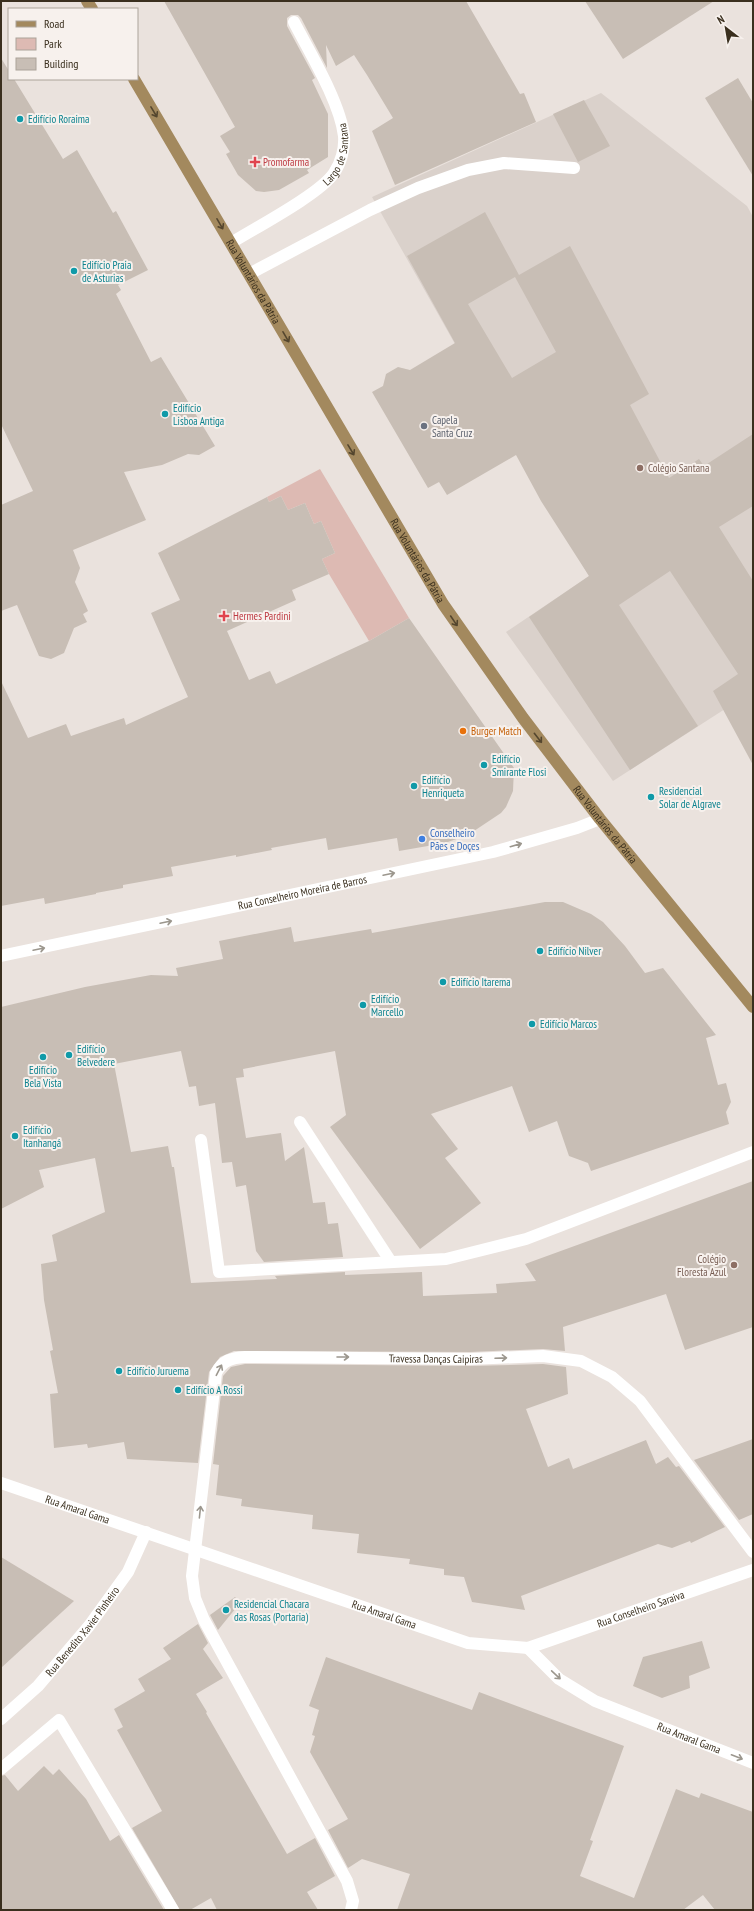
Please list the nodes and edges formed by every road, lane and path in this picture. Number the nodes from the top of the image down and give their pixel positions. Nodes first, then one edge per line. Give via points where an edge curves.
1 (294, 22) dead end
2 (135, 80) edge
3 (574, 168) dead end
4 (231, 243) junction
5 (249, 274) junction
6 (600, 819) junction
7 (1, 956) edge
8 (753, 1006) edge
9 (300, 1122) dead end
10 (201, 1140) dead end
11 (753, 1152) edge
12 (391, 1262) junction
13 (1, 1484) edge
14 (146, 1532) junction
15 (196, 1551) junction
16 (753, 1552) edge
17 (753, 1570) edge
18 (528, 1648) junction
19 (1, 1719) edge
20 (753, 1763) edge
21 (1, 1769) edge
22 (173, 1910) edge
23 (351, 1910) edge

1 - 4 street, Largo de Santana via 338,112 344,137 342,157 334,174 325,183
2 -> 4 main road, Rua Voluntários da Pátria
3 - 5 street via 504,163 468,170 418,188 370,210
4 - 5 main road, Rua Voluntários da Pátria
5 -> 6 main road, Rua Voluntários da Pátria via 443,604 523,718
7 -> 6 street, Rua Conselheiro Moreira de Barros via 493,852
6 - 8 main road, Rua Voluntários da Pátria
9 - 12 street
10 - 12 street via 219,1272
11 - 12 street via 526,1239 446,1259
13 - 14 street, Rua Amaral Gama
14 - 15 street, Rua Amaral Gama
14 - 19 street, Rua Benedito Xavier Pinheiro via 128,1572 89,1626 38,1686
15 -> 16 street, Travessa Danças Caipiras via 216,1373 230,1358 470,1359 543,1356 581,1360 612,1377 640,1401
15 - 18 street, Rua Amaral Gama via 468,1643
15 - 23 street, Travessa Danças Caipiras via 192,1576 204,1620 347,1881 353,1901
17 - 18 street, Rua Conselheiro Saraiva
18 -> 20 street, Rua Amaral Gama via 559,1679 595,1701
21 - 22 street via 59,1720

